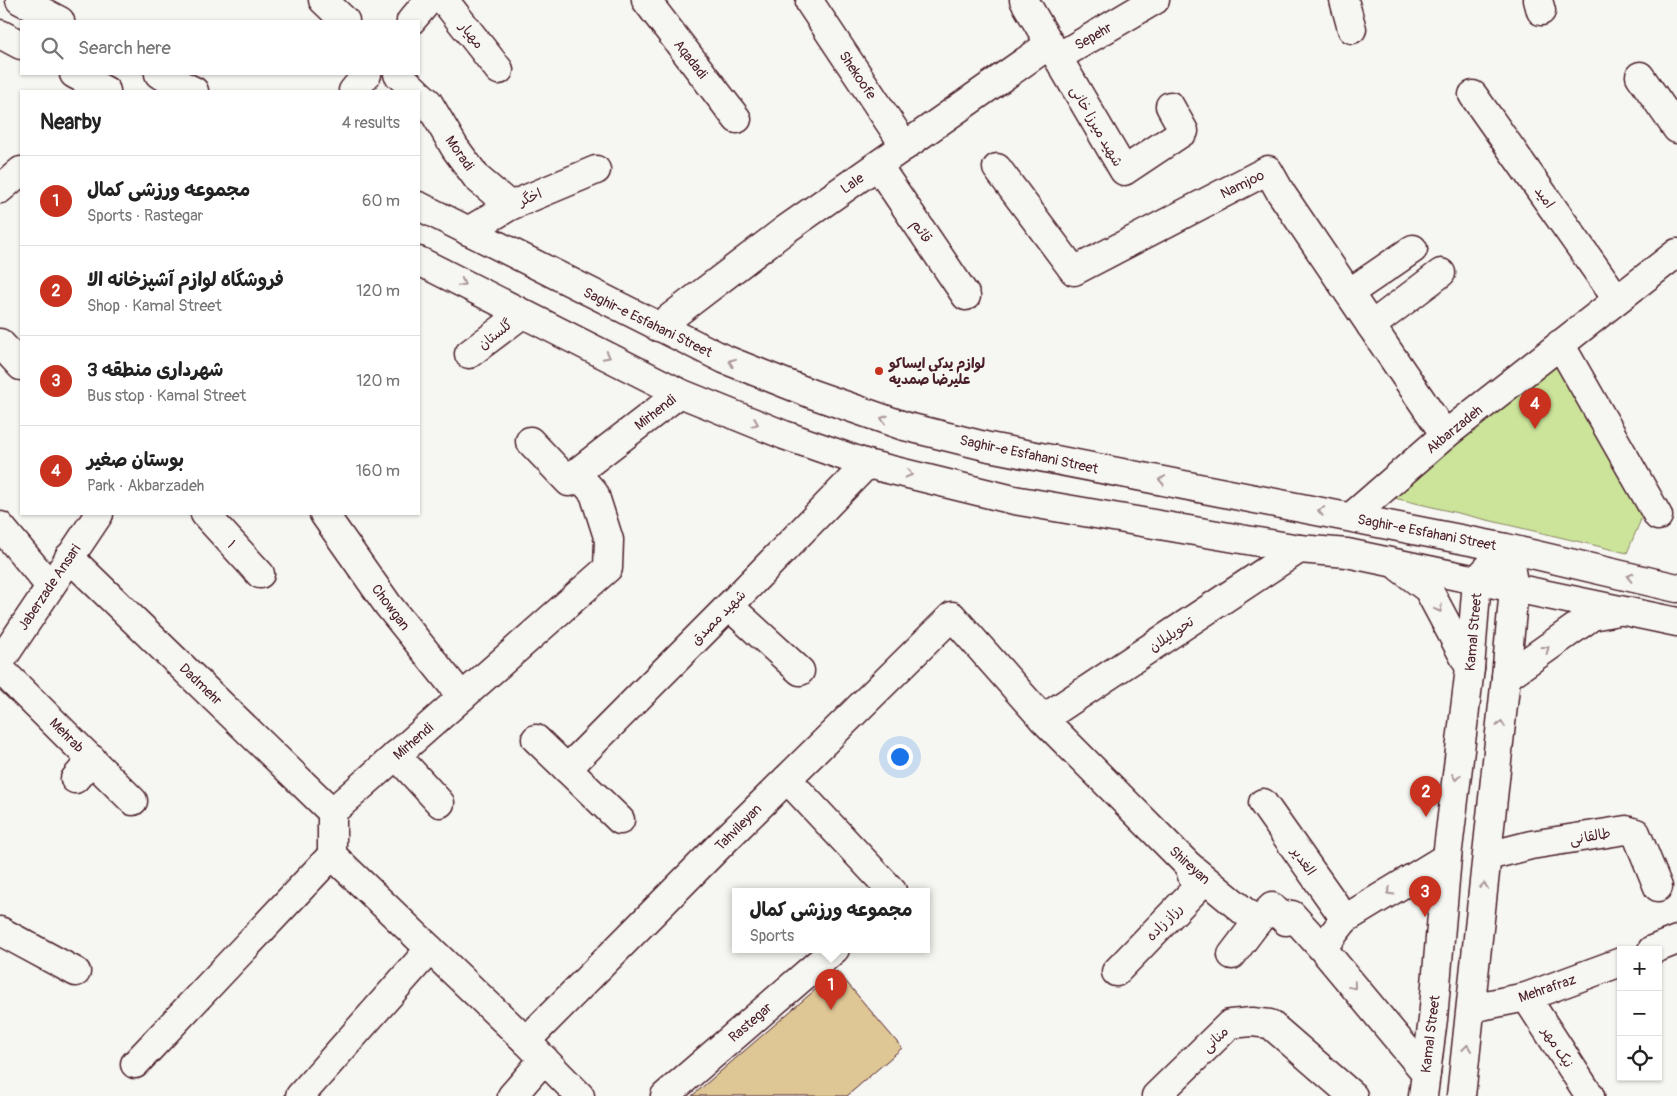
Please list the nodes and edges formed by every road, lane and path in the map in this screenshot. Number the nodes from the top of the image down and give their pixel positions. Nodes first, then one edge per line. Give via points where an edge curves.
1 (20, 0) edge
2 (324, 0) edge
3 (429, 0) edge
4 (444, 0) edge
5 (646, 0) edge
6 (1024, 0) edge
7 (1155, 0) edge
8 (1344, 0) edge
9 (810, 3) dead end
10 (58, 20) edge
11 (343, 20) edge
12 (412, 20) edge
13 (1352, 29) dead end
14 (0, 34) edge
15 (20, 44) edge
16 (1054, 51) junction
17 (499, 70) dead end
18 (76, 75) edge
19 (161, 75) edge
20 (366, 75) edge
21 (399, 75) edge
22 (1640, 76) dead end
23 (104, 90) edge
24 (192, 90) edge
25 (354, 90) edge
26 (415, 90) edge
27 (420, 95) edge
28 (1473, 95) dead end
29 (1170, 106) dead end
30 (737, 118) dead end
31 (1677, 129) edge
32 (905, 146) junction
33 (878, 166) junction
34 (997, 168) dead end
35 (596, 170) dead end
36 (20, 172) edge
37 (0, 189) edge
38 (510, 206) junction
39 (420, 207) edge
40 (468, 232) junction
41 (1413, 249) dead end
42 (1677, 253) edge
43 (420, 262) edge
44 (1441, 273) dead end
45 (1349, 293) junction
46 (966, 296) dead end
47 (1617, 299) junction
48 (522, 314) junction
49 (1371, 326) junction
50 (658, 327) junction
51 (0, 343) edge
52 (1560, 344) junction
53 (469, 354) dead end
54 (20, 365) edge
55 (680, 393) junction
56 (1445, 435) junction
57 (530, 441) dead end
58 (867, 464) junction
59 (576, 473) junction
60 (98, 515) edge
61 (206, 515) edge
62 (325, 515) edge
63 (1658, 516) dead end
64 (1351, 517) junction
65 (0, 526) edge
66 (1506, 548) junction
67 (1299, 549) junction
68 (69, 557) junction
69 (1394, 563) junction
70 (260, 574) dead end
71 (1478, 580) junction
72 (50, 586) junction
73 (1514, 588) junction
74 (1677, 588) edge
75 (729, 606) junction
76 (1621, 610) junction
77 (952, 616) joint
78 (1677, 622) edge
79 (0, 662) edge
80 (1470, 668) junction
81 (0, 669) edge
82 (800, 672) dead end
83 (1506, 677) junction
84 (462, 697) junction
85 (1043, 720) junction
86 (536, 738) dead end
87 (396, 756) junction
88 (567, 768) junction
89 (786, 779) junction
90 (133, 801) dead end
91 (440, 803) dead end
92 (1263, 803) dead end
93 (332, 812) junction
94 (620, 820) dead end
95 (332, 855) junction
96 (1488, 856) junction
97 (1446, 857) junction
98 (1189, 866) junction
99 (1658, 887) dead end
100 (889, 888) edge
101 (1345, 919) junction
102 (1257, 922) junction
103 (0, 932) edge
104 (1677, 940) edge
105 (1662, 946) edge
106 (1322, 948) junction
107 (430, 949) junction
108 (830, 953) edge
109 (1232, 955) dead end
110 (1617, 964) edge
111 (76, 972) dead end
112 (1116, 972) dead end
113 (1526, 998) junction
114 (1471, 1008) junction
115 (535, 1050) junction
116 (136, 1064) dead end
117 (1424, 1085) edge
118 (300, 1096) edge
119 (512, 1096) edge
120 (580, 1096) edge
121 (665, 1096) edge
122 (1156, 1096) edge
123 (1353, 1096) edge
124 (1462, 1096) edge
125 (1590, 1096) edge

1 - 10 street
2 - 11 street
3 - 12 street
4 - 17 street, مهیار
5 - 30 street, Aqadadi
6 - 16 street
7 - 16 street, Sepehr
8 - 13 street
9 - 32 street, Shekoofe
14 - 15 street
16 - 29 street, شهید میرزا خانی via 1124,171 1184,132
16 - 32 street, Lale
18 - 23 street
19 - 24 street
20 - 25 street
21 - 26 street, Moradi
22 - 31 street
27 - 38 street, Moradi via 477,178
28 - 47 street, امید
32 - 33 street, Lale
33 - 46 street, قائم
33 - 50 street, Lale via 785,230
34 - 45 street, Namjoo via 1074,270 1268,170
35 - 38 street, اخگر
36 - 37 street
38 - 40 street, اخگر
39 - 40 street, Saghir-e Esfahani Street
40 - 50 street, Saghir-e Esfahani Street
41 - 45 street
42 - 47 street, Akbarzadeh
43 -> 48 street
44 - 49 street
45 - 49 street, Namjoo
47 - 52 street, Akbarzadeh
48 - 53 street, گلستان
48 -> 55 street
49 - 56 street, Namjoo
64 -> 50 street, Saghir-e Esfahani Street via 989,448 904,426 768,377
51 - 54 street
52 - 56 street, Akbarzadeh
52 - 63 street
55 -> 58 street
55 - 59 street, Mirhendi
56 - 64 street, Akbarzadeh
57 - 59 street via 569,482
58 -> 67 street via 1014,500
58 - 75 street, شهید مصدق
59 - 84 street, Mirhendi via 594,493 609,540 608,568
60 - 68 street, Jaberzade Ansari
61 - 70 street, ۱
62 - 84 street, Chowgan via 388,605
64 - 66 street, Saghir-e Esfahani Street
65 - 72 street
66 - 71 street, Kamal Street
66 - 73 street
74 -> 66 street, Saghir-e Esfahani Street
67 - 69 street via 1347,553
67 - 85 street, تحویلیلان
68 - 72 street, Jaberzade Ansari
68 - 93 street, Dadmehr
69 - 71 street
69 -> 80 street via 1428,589
71 - 73 street
71 - 80 street, Kamal Street
72 - 79 street, Jaberzade Ansari
73 - 76 street
73 - 83 street
75 - 82 street
75 - 88 street, شهید مصدق
76 - 78 street
83 -> 76 street via 1592,616
77 - 85 street, Shireyan
77 - 89 street, Tahvileyan
80 -> 97 street, Kamal Street
81 - 90 street, Mehrab via 83,769
96 -> 83 street
84 - 87 street, Mirhendi
85 - 98 street, Shireyan
86 - 88 street
87 - 91 street
87 - 93 street, Mirhendi
88 - 94 street
89 - 100 street
89 - 115 street, Tahvileyan
92 - 101 street, الغدیر
93 - 95 street
95 - 107 street
95 - 116 street
96 - 99 street, طالقانی via 1626,830 1636,833
114 -> 96 street
97 -> 101 street
97 - 117 street, Kamal Street via 1433,1019
98 - 102 street, Shireyan
98 - 112 street, رزاز زاده via 1196,889
101 - 106 street
102 - 106 street via 1272,907 1286,921 1292,915
102 - 109 street
103 - 111 street
104 - 105 street
106 -> 117 street
107 - 115 street
107 - 118 street
108 - 121 street, Rastegar
110 - 113 street, Mehrafraz
113 - 114 street, Mehrafraz
113 - 125 street, نیک مهر
124 -> 114 street
115 - 119 street, Tahvileyan
115 - 120 street
122 - 123 street, منانی via 1230,1024 1252,1022 1270,1024

